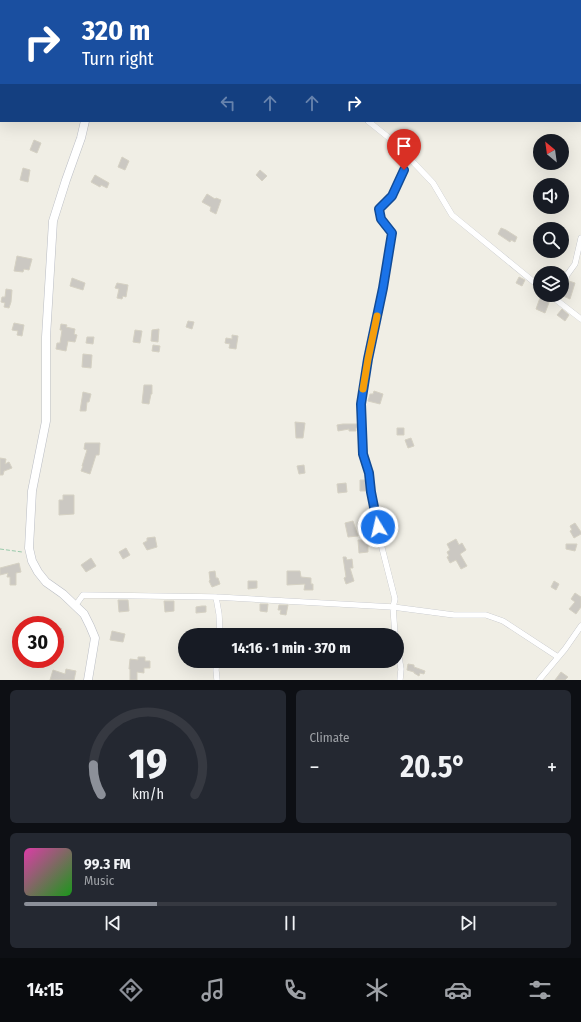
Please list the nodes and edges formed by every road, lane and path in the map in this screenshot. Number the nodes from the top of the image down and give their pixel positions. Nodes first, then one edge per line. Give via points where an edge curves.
1 (85, 122) edge
2 (369, 122) edge
3 (407, 155) junction
4 (581, 238) edge
5 (569, 272) edge
6 (533, 281) edge
7 (561, 302) edge
8 (581, 319) edge
9 (0, 549) edge
10 (30, 553) junction
11 (216, 597) junction
12 (75, 606) junction
13 (392, 607) junction
14 (581, 626) edge
15 (220, 628) edge
16 (394, 628) edge
17 (558, 657) junction
18 (217, 668) edge
19 (401, 668) edge
20 (88, 680) edge
21 (217, 680) edge
22 (400, 680) edge
23 (538, 680) edge

1 - 10 main road via 54,221 46,337 46,421 32,491
2 - 3 street
3 - 6 street via 433,183 452,215
3 - 13 street via 404,170 392,196 379,209 381,219 392,233 361,404 363,454 369,473 379,536 395,599
4 - 5 street via 574,264
7 - 8 street
9 - 10 path
10 - 12 main road via 38,572 46,582
11 - 12 street via 83,595
11 - 13 street
11 - 15 street
12 - 20 main road via 84,614 95,638
13 - 16 street
13 - 17 street via 442,614 493,616
14 - 17 street
17 - 23 street
18 - 21 street
19 - 22 street

